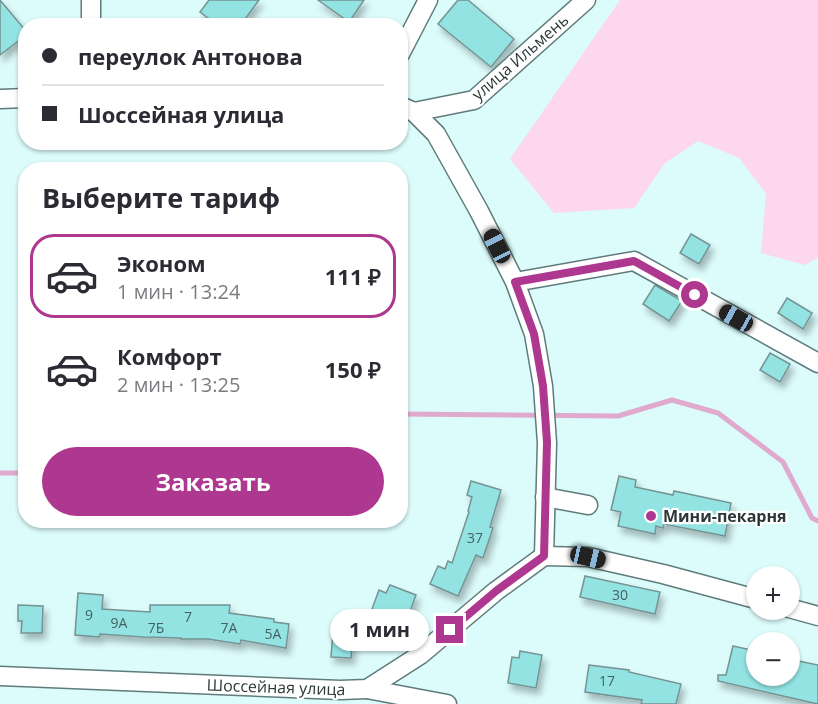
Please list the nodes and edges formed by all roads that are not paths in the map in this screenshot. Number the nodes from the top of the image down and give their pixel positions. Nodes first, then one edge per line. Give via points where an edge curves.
1 (91, 0) edge
2 (428, 0) edge
3 (586, 0) edge
4 (91, 18) edge
5 (408, 39) edge
6 (18, 98) edge
7 (0, 99) edge
8 (408, 109) edge
9 (408, 110) edge
10 (515, 282) junction
11 (818, 363) edge
12 (545, 497) junction
13 (588, 505) dead end
14 (544, 556) junction
15 (746, 596) edge
16 (800, 611) edge
17 (818, 616) edge
18 (0, 675) edge
19 (367, 689) junction
20 (409, 701) edge
21 (447, 704) edge

1 - 4 street
2 - 5 street
3 - 8 street, улица Ильмень via 474,100
6 - 7 street
9 - 10 street, улица Ильмень via 436,134
10 - 11 street via 634,261
10 - 12 street, улица Ильмень via 534,334 543,386
12 - 13 street
12 - 14 street, улица Ильмень
14 - 15 street via 588,557
14 - 19 street, Шоссейная улица via 420,655
16 - 17 street
18 - 19 street, Шоссейная улица
19 - 20 street
20 - 21 street

